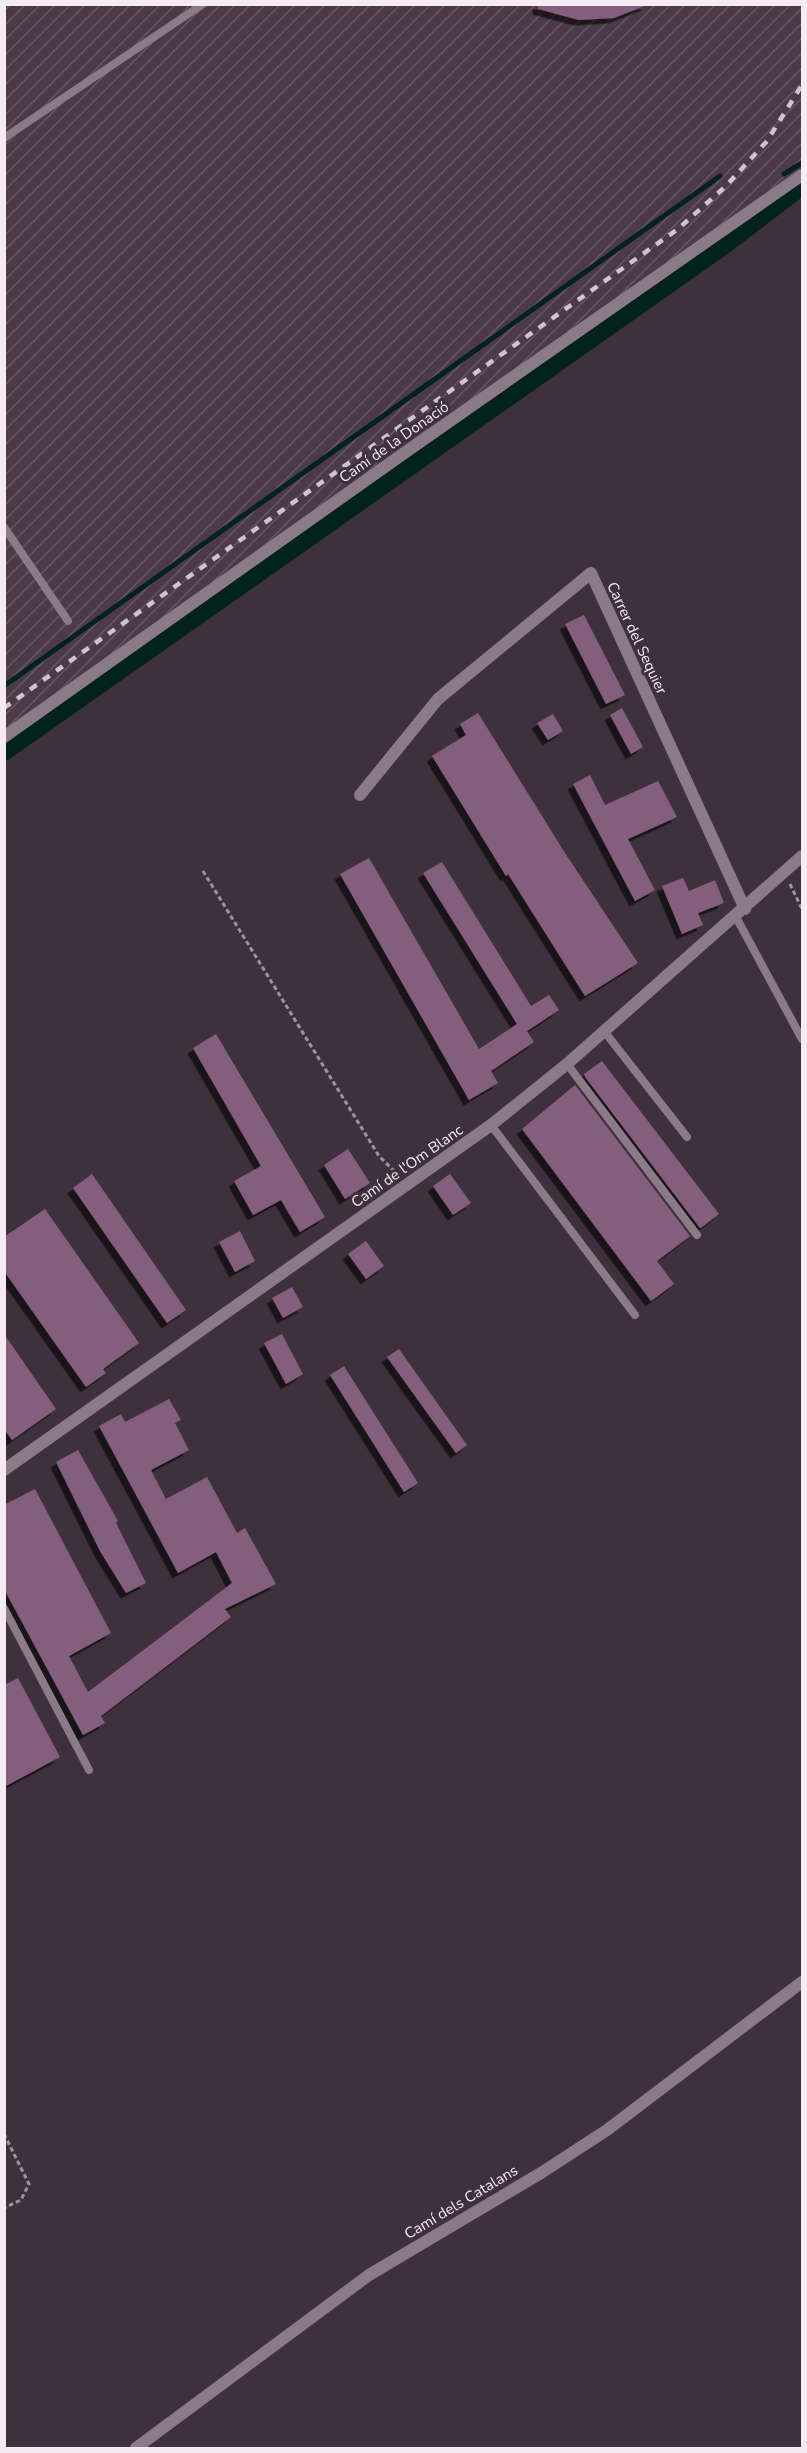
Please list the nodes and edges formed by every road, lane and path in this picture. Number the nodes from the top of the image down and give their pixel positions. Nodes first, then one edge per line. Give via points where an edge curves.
1 (203, 4) edge
2 (4, 138) edge
3 (802, 175) edge
4 (4, 526) edge
5 (68, 621) dead end
6 (4, 737) edge
7 (360, 795) dead end
8 (802, 856) edge
9 (203, 871) dead end
10 (784, 872) junction
11 (802, 909) edge
12 (740, 913) junction
13 (604, 1030) junction
14 (802, 1039) edge
15 (567, 1064) junction
16 (491, 1125) junction
17 (687, 1137) dead end
18 (408, 1184) junction
19 (698, 1235) dead end
20 (635, 1315) dead end
21 (4, 1470) edge
22 (4, 1608) edge
23 (89, 1770) dead end
24 (802, 1982) edge
25 (4, 2134) edge
26 (4, 2208) edge
27 (136, 2448) edge

1 - 2 lane
3 - 6 street, Camí de la Donació
4 - 5 lane
7 - 12 street, Carrer del Sequier via 438,699 591,573
8 - 10 street, Camí de l'Om Blanc
9 - 18 path via 379,1156
10 - 11 path
10 - 12 street, Camí de l'Om Blanc
12 - 13 street, Camí de l'Om Blanc
12 - 14 lane
13 - 15 street, Camí de l'Om Blanc
13 - 17 lane
15 - 16 street, Camí de l'Om Blanc
15 - 19 lane
16 - 18 street, Camí de l'Om Blanc
16 - 20 lane
18 - 21 street, Camí de l'Om Blanc
22 - 23 lane
24 - 27 street, Camí dels Catalans via 607,2130 369,2274
25 - 26 path via 29,2184 21,2200

